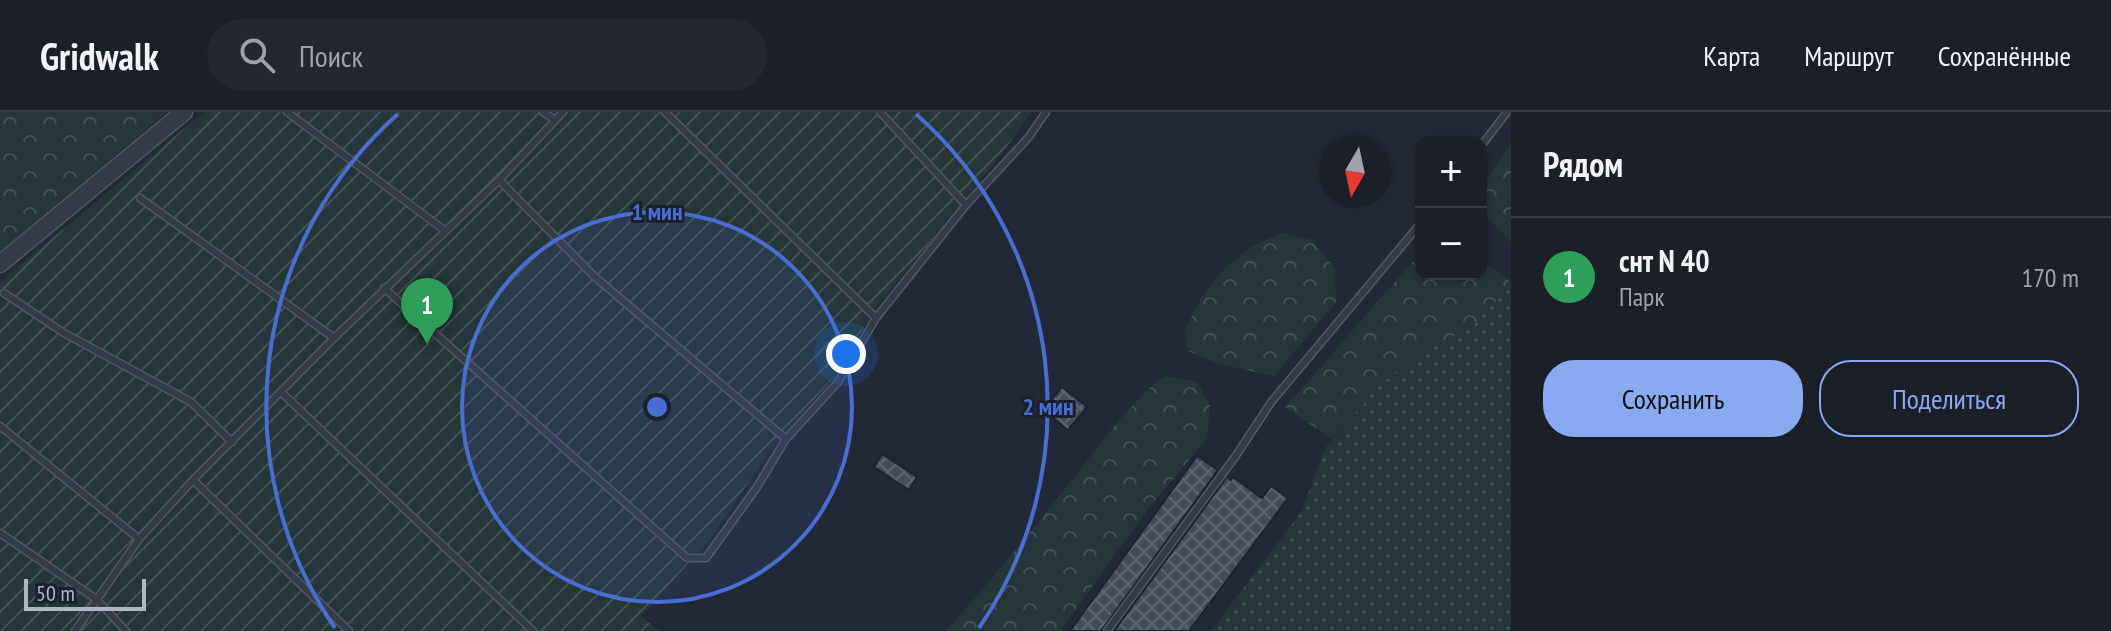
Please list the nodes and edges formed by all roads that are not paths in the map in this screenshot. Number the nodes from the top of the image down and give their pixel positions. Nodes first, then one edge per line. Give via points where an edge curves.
1 (184, 112) edge
2 (287, 112) edge
3 (543, 112) edge
4 (563, 112) edge
5 (665, 112) edge
6 (880, 112) edge
7 (1046, 112) edge
8 (1507, 112) edge
9 (555, 120) junction
10 (1487, 138) edge
11 (499, 180) junction
12 (140, 198) dead end
13 (966, 205) junction
14 (444, 230) junction
15 (1415, 230) edge
16 (0, 264) edge
17 (384, 288) junction
18 (4, 293) dead end
19 (876, 318) junction
20 (334, 338) junction
21 (282, 393) junction
22 (0, 426) edge
23 (786, 439) junction
24 (232, 442) junction
25 (193, 480) junction
26 (0, 533) edge
27 (139, 539) junction
28 (96, 599) junction
29 (75, 631) edge
30 (126, 631) edge
31 (349, 631) edge
32 (533, 631) edge
33 (1107, 631) edge

1 - 16 street
2 - 14 lane
3 - 9 lane
4 - 9 lane
5 - 19 lane
6 - 13 lane
7 - 13 lane
8 - 10 lane
9 - 11 lane
11 - 14 lane
11 - 23 lane via 595,277
12 - 20 lane
13 - 19 lane
14 - 17 lane
15 - 33 lane via 1272,401
17 - 20 lane
17 - 23 lane via 687,558 706,558
18 - 24 lane via 64,333 191,402
19 - 23 lane via 838,382
20 - 21 lane
21 - 24 lane
21 - 32 lane
22 - 27 lane
24 - 25 lane
25 - 27 lane
25 - 31 lane
26 - 28 lane
27 - 28 lane
28 - 29 lane
28 - 30 lane

